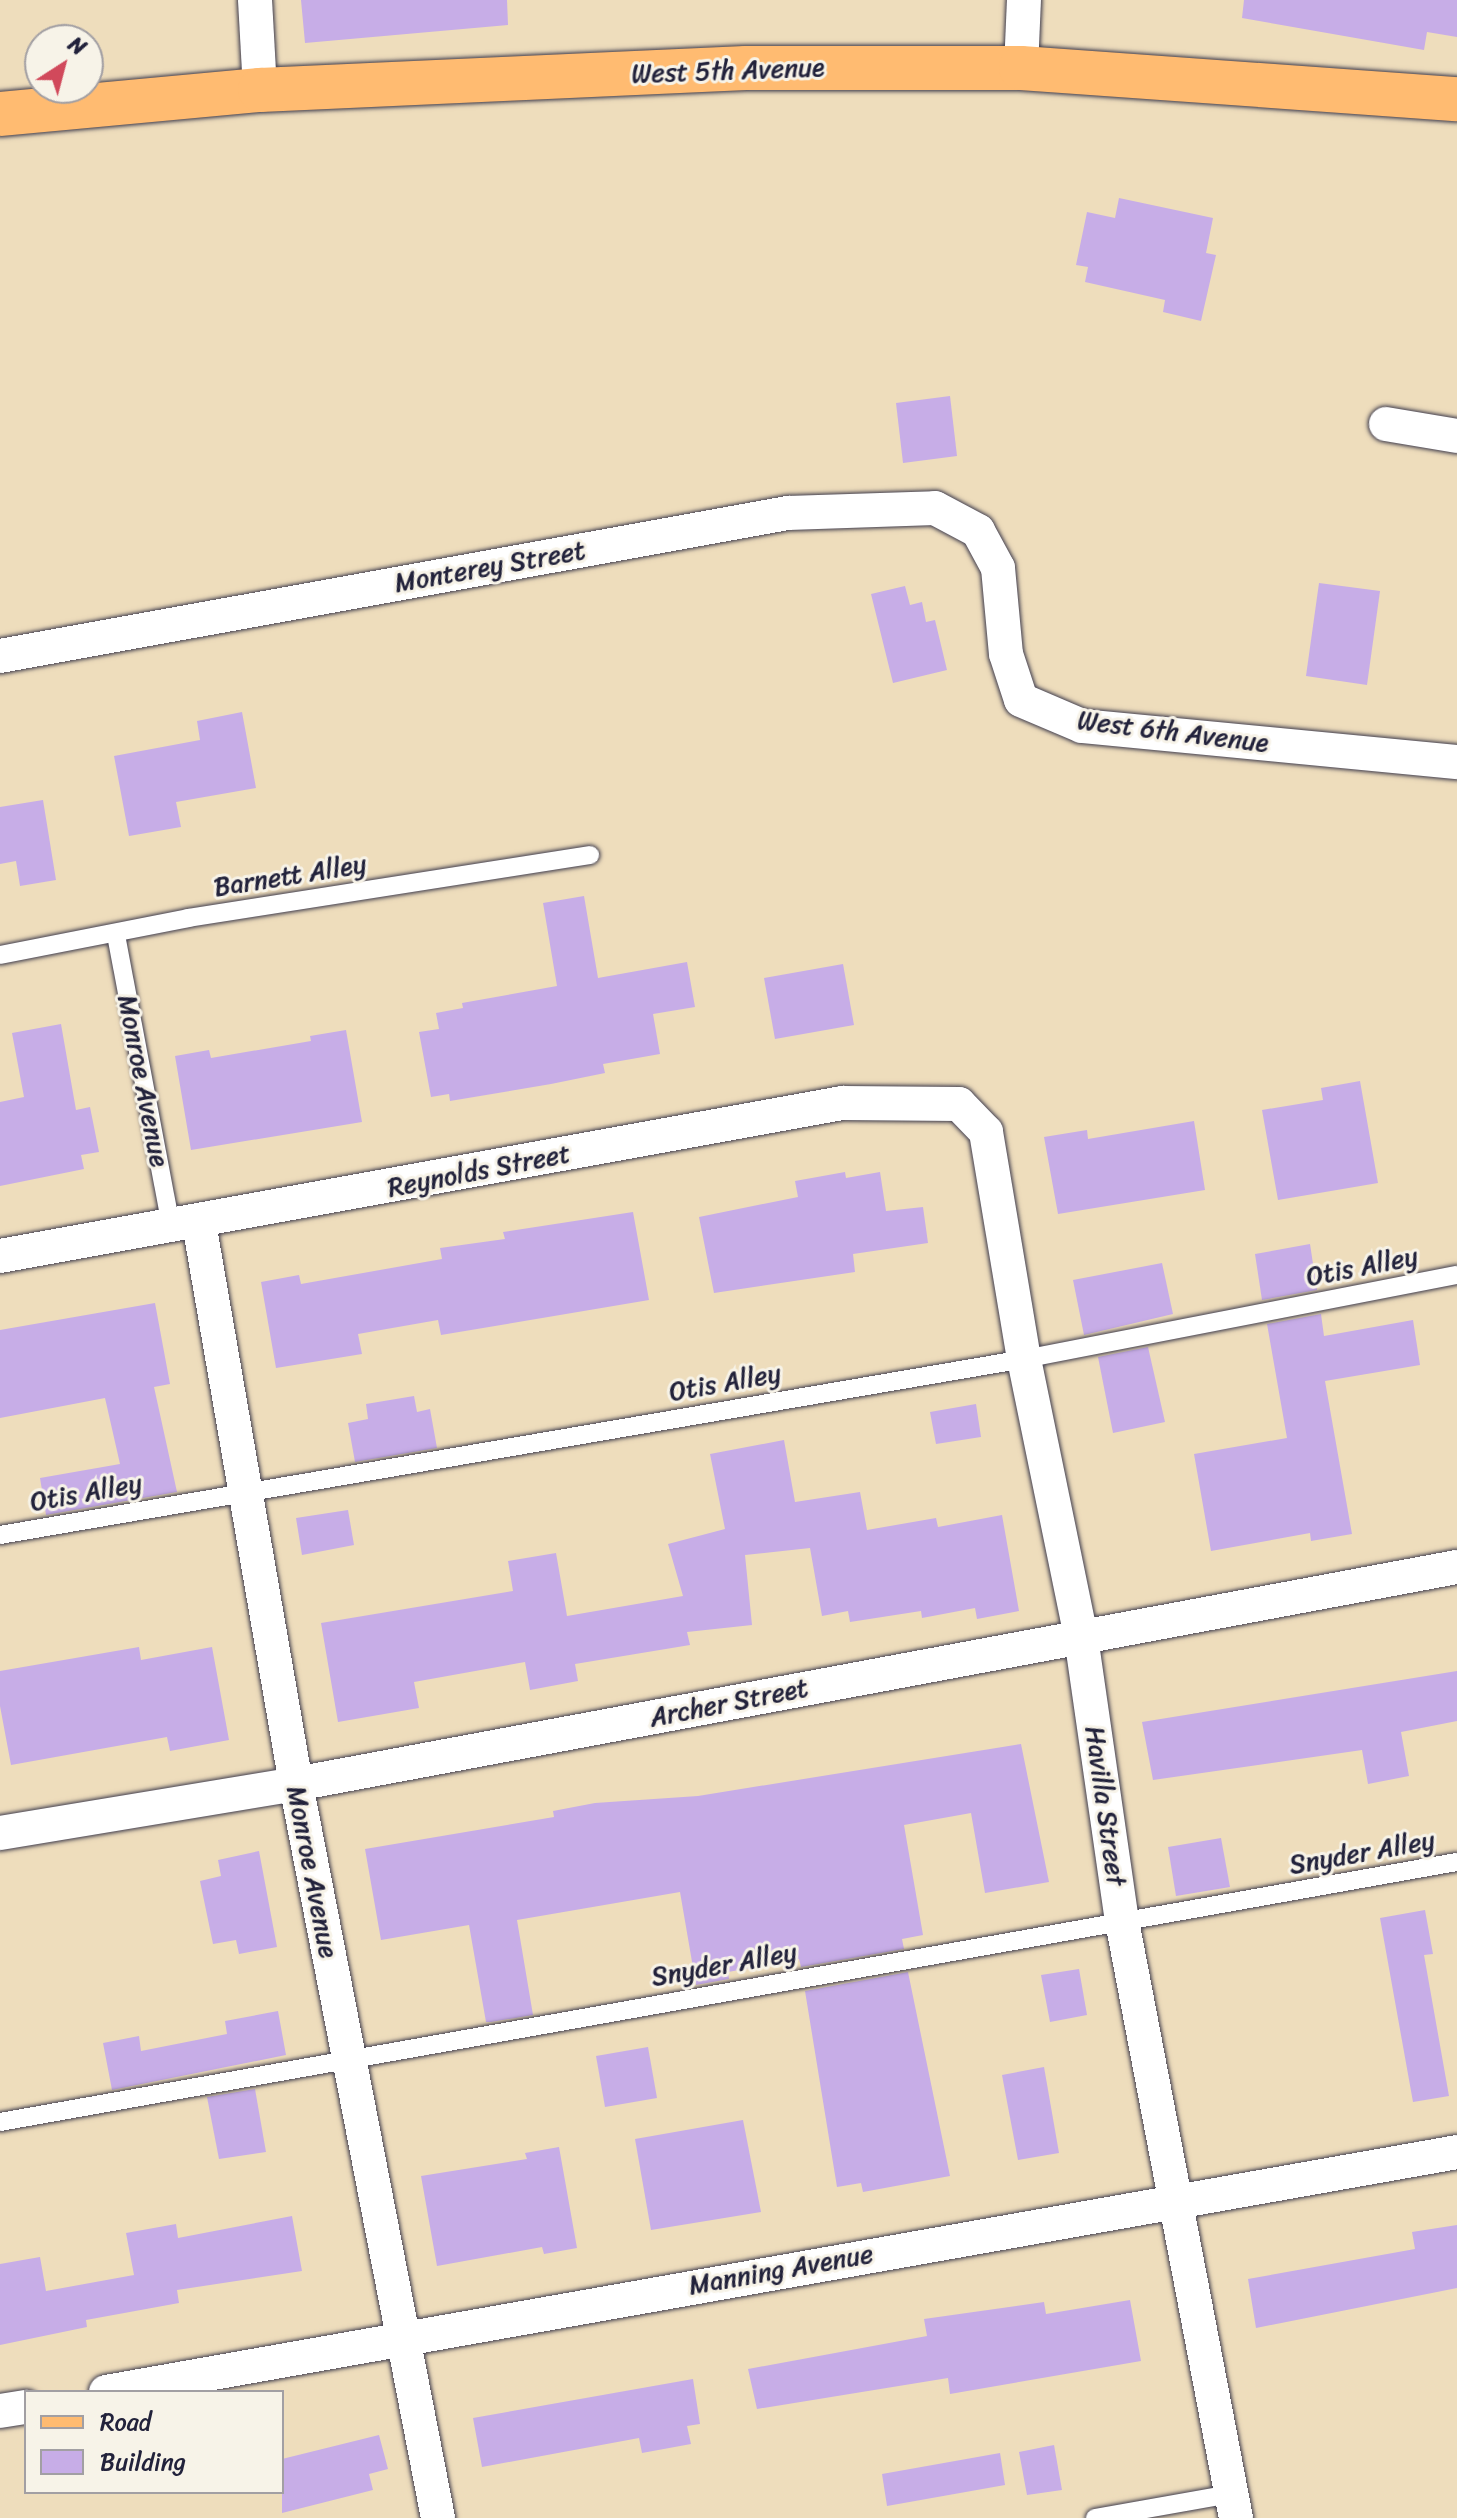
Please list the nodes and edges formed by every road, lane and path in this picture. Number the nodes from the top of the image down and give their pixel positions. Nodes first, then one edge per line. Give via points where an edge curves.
1 (255, 0) edge
2 (1024, 0) edge
3 (1021, 68) junction
4 (260, 90) junction
5 (1457, 99) edge
6 (0, 114) edge
7 (1386, 424) dead end
8 (1457, 436) edge
9 (978, 531) joint
10 (0, 656) edge
11 (1457, 762) edge
12 (590, 855) dead end
13 (116, 935) junction
14 (0, 955) edge
15 (959, 1104) joint
16 (185, 1225) junction
17 (0, 1256) edge
18 (1457, 1275) edge
19 (1024, 1359) junction
20 (245, 1490) junction
21 (0, 1535) edge
22 (1457, 1567) edge
23 (1081, 1637) junction
24 (296, 1784) junction
25 (0, 1833) edge
26 (1457, 1862) edge
27 (1122, 1921) junction
28 (347, 2058) junction
29 (0, 2122) edge
30 (1457, 2152) edge
31 (1173, 2200) junction
32 (401, 2338) junction
33 (117, 2390) edge
34 (24, 2407) edge
35 (0, 2411) edge
36 (1234, 2506) edge
37 (438, 2518) edge
38 (1095, 2518) edge

1 - 4 street
2 - 3 street
3 - 4 main road, West 5th Avenue via 746,68
3 - 5 main road, West 5th Avenue
4 - 6 main road, West 5th Avenue
7 - 8 street
9 - 10 street, Monterey Street via 935,508 788,513
9 - 11 street, West 6th Avenue via 998,568 1006,654 1021,700 1082,726
12 - 13 lane, Barnett Alley via 188,918
13 - 14 lane, Barnett Alley
13 - 16 lane, Monroe Avenue
15 - 16 street, Reynolds Street via 842,1103
15 - 19 street, Havilla Street via 986,1132
16 - 17 street, Reynolds Street
16 - 20 street, Monroe Avenue
18 - 19 lane, Otis Alley
19 - 20 lane, Otis Alley
19 - 23 street, Havilla Street
20 - 21 lane, Otis Alley
20 - 24 street, Monroe Avenue
22 - 23 street, Archer Street
23 - 24 street, Archer Street
23 - 27 street, Havilla Street
24 - 25 street, Archer Street
24 - 28 street, Monroe Avenue
26 - 27 lane, Snyder Alley
27 - 28 lane, Snyder Alley
27 - 31 street, Havilla Street
28 - 29 lane, Snyder Alley
28 - 32 street, Monroe Avenue
30 - 31 street, Manning Avenue
31 - 32 street, Manning Avenue
31 - 36 street, Havilla Street
32 - 33 street, Manning Avenue
32 - 37 street, Monroe Avenue
34 - 35 street
36 - 38 lane

